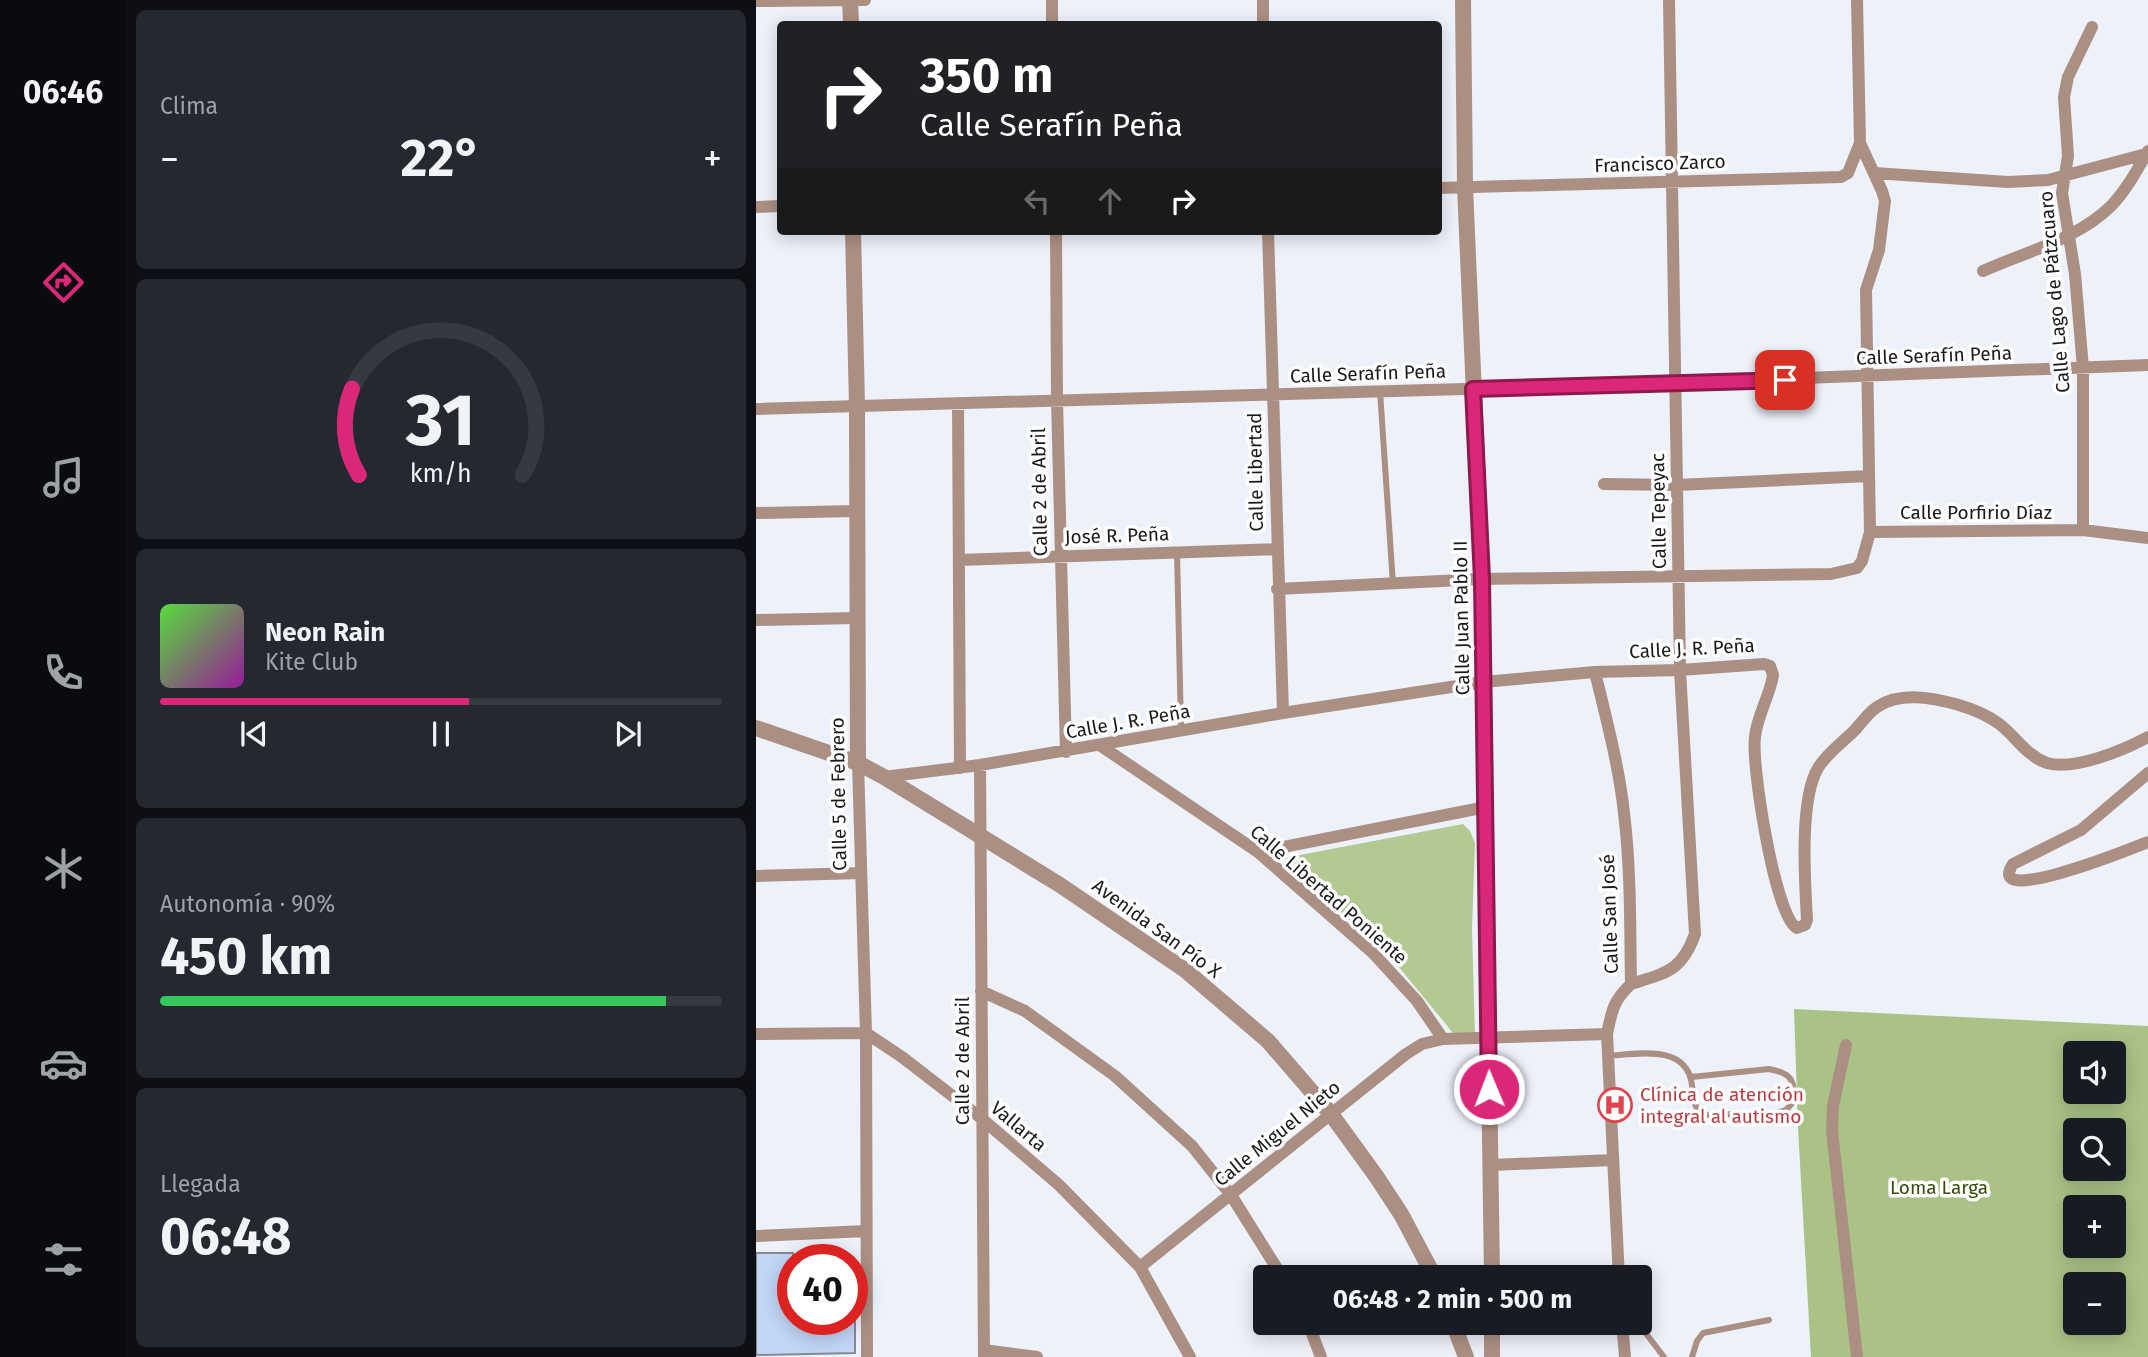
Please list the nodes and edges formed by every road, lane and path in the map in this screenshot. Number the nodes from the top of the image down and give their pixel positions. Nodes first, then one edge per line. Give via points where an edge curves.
1 (850, 0) edge
2 (865, 0) edge
3 (1052, 0) edge
4 (1263, 0) edge
5 (1463, 0) edge
6 (1669, 0) edge
7 (1857, 0) edge
8 (756, 1) edge
9 (850, 21) edge
10 (1052, 21) edge
11 (1263, 21) edge
12 (2092, 27) dead end
13 (1860, 143) junction
14 (2147, 153) edge
15 (1874, 173) junction
16 (2064, 176) junction
17 (1672, 181) junction
18 (1465, 187) junction
19 (1442, 188) edge
20 (777, 206) edge
21 (756, 207) edge
22 (853, 235) edge
23 (1056, 235) edge
24 (1268, 235) edge
25 (2068, 237) junction
26 (1983, 271) dead end
27 (2148, 365) edge
28 (2083, 368) junction
29 (1867, 377) junction
30 (1675, 383) junction
31 (1473, 389) junction
32 (1380, 391) junction
33 (1272, 394) junction
34 (1057, 400) junction
35 (958, 403) junction
36 (857, 406) junction
37 (756, 409) edge
38 (1869, 476) junction
39 (1604, 484) dead end
40 (1677, 485) junction
41 (857, 511) junction
42 (756, 513) edge
43 (2083, 530) junction
44 (1870, 532) junction
45 (2148, 538) edge
46 (1276, 549) junction
47 (1177, 552) junction
48 (1060, 556) junction
49 (959, 560) junction
50 (1678, 577) junction
51 (1482, 579) junction
52 (1393, 584) junction
53 (1278, 589) junction
54 (857, 618) junction
55 (756, 620) edge
56 (1680, 670) junction
57 (1595, 672) junction
58 (1483, 682) junction
59 (1283, 713) junction
60 (756, 728) edge
61 (1181, 731) junction
62 (2148, 737) edge
63 (1101, 746) junction
64 (1066, 751) junction
65 (858, 762) junction
66 (980, 765) junction
67 (960, 768) junction
68 (2148, 773) edge
69 (884, 777) junction
70 (1486, 807) junction
71 (982, 838) junction
72 (2148, 842) edge
73 (1258, 852) junction
74 (860, 873) junction
75 (756, 876) edge
76 (1631, 984) junction
77 (981, 991) junction
78 (866, 1033) junction
79 (756, 1034) edge
80 (1607, 1034) junction
81 (1488, 1039) junction
82 (1443, 1040) junction
83 (1846, 1045) dead end
84 (1608, 1056) junction
85 (1691, 1077) junction
86 (1331, 1114) junction
87 (981, 1118) junction
88 (1613, 1160) junction
89 (1491, 1165) junction
90 (1231, 1195) junction
91 (866, 1231) junction
92 (756, 1236) edge
93 (1275, 1265) edge
94 (1428, 1265) edge
95 (1492, 1265) edge
96 (1618, 1265) edge
97 (1140, 1267) junction
98 (1769, 1320) dead end
99 (1313, 1335) edge
100 (1458, 1335) edge
101 (1492, 1335) edge
102 (1623, 1335) edge
103 (1647, 1335) edge
104 (984, 1354) edge
105 (867, 1357) edge
106 (1037, 1357) edge
107 (1190, 1357) edge
108 (1321, 1357) edge
109 (1466, 1357) edge
110 (1492, 1357) edge
111 (1625, 1357) edge
112 (1664, 1357) edge
113 (1692, 1357) edge
114 (1857, 1357) edge

1 - 2 street
1 - 8 street
1 - 9 street
3 - 10 street
4 - 11 street
5 - 18 street, Calle Juan Pablo II
6 - 17 street, Calle Tepeyac
7 - 13 street
12 - 16 street, Calle Lago de Pátzcuaro via 2068,77 2064,97 2068,156
13 - 15 street
13 - 17 street, Francisco Zarco via 1848,173 1841,177
14 - 16 street
14 - 25 street via 2113,204
15 - 16 street via 2008,182
15 - 29 street via 1885,201 1879,250 1866,290
16 - 25 street, Calle Lago de Pátzcuaro
17 - 18 street, Francisco Zarco
17 - 30 street, Calle Tepeyac
18 - 19 street, Francisco Zarco
18 - 31 street, Calle Juan Pablo II
20 - 21 street
22 - 36 street, Calle 5 de Febrero
23 - 34 street, Calle 2 de Abril
24 - 33 street, Calle Libertad
25 - 26 street
25 - 28 street, Calle Lago de Pátzcuaro
27 - 28 street, Calle Serafín Peña
28 - 29 street, Calle Serafín Peña
28 - 43 street, Calle Lago de Pátzcuaro
29 - 30 street, Calle Serafín Peña
29 - 38 street
30 - 31 street, Calle Serafín Peña
30 - 40 street, Calle Tepeyac
31 - 32 street, Calle Serafín Peña
31 - 51 street, Calle Juan Pablo II
32 - 33 street, Calle Serafín Peña
32 - 52 lane
33 - 34 street, Calle Serafín Peña
33 - 46 street, Calle Libertad
34 - 35 street, Calle Serafín Peña
34 - 48 street, Calle 2 de Abril
35 - 36 street, Calle Serafín Peña
35 - 49 street
36 - 37 street, Calle Serafín Peña
36 - 41 street, Calle 5 de Febrero
38 - 40 street
38 - 44 street
39 - 40 street
40 - 50 street, Calle Tepeyac
41 - 42 street
41 - 54 street, Calle 5 de Febrero
43 - 44 street, Calle Porfirio Díaz
43 - 45 street, Calle Porfirio Díaz
44 - 50 street via 1862,561 1849,571
46 - 47 street, José R. Peña
46 - 53 street, Calle Libertad
47 - 48 street, José R. Peña
47 - 61 lane
48 - 49 street, José R. Peña
48 - 64 street, Calle 2 de Abril
49 - 67 street
50 - 51 street
50 - 56 street, Calle Tepeyac
51 - 52 street
51 - 58 street, Calle Juan Pablo II
52 - 53 street
53 - 59 street, Calle Libertad
54 - 55 street
54 - 65 street, Calle 5 de Febrero
56 - 57 street, Calle J. R. Peña
56 - 62 street, Calle J. R. Peña via 1754,663 1770,666 1772,683 1755,736 1756,774 1771,863 1786,914 1797,928 1807,920 1805,847 1814,776 1876,707 1910,697 1961,705 1999,723 2038,759 2055,765 2084,762
56 - 76 street, Calle Tepeyac via 1695,934 1680,963 1666,973
57 - 58 street, Calle J. R. Peña
57 - 76 street, Calle San José via 1624,812
58 - 59 street, Calle J. R. Peña
58 - 70 street, Calle Juan Pablo II
59 - 61 street, Calle J. R. Peña
60 - 65 street, Avenida San Pío X
61 - 63 street, Calle J. R. Peña
63 - 64 street, Calle J. R. Peña
63 - 73 street, Calle Libertad Poniente
64 - 66 street, Calle J. R. Peña
65 - 69 street, Avenida San Pío X
65 - 74 street, Calle 5 de Febrero
66 - 67 street, Calle J. R. Peña
66 - 71 street, Calle 2 de Abril
67 - 69 street, Calle J. R. Peña
68 - 72 street via 2081,830 2013,864 2010,874 2019,881 2040,879
69 - 71 street, Avenida San Pío X
70 - 73 street
70 - 81 street, Calle Juan Pablo II
71 - 77 street, Calle 2 de Abril
71 - 86 street, Avenida San Pío X via 1185,970 1268,1041
73 - 82 street, Calle Libertad Poniente via 1373,953 1417,1001
74 - 75 street
74 - 78 street, Calle 5 de Febrero
76 - 80 street, Calle San José via 1618,996
77 - 87 street, Calle 2 de Abril
77 - 90 street via 1024,1011 1115,1076 1192,1146
78 - 79 street
78 - 87 street, Vallarta
78 - 91 street, Calle 5 de Febrero
80 - 81 street
80 - 84 street, Calle San José
81 - 82 street
81 - 89 street, Calle Juan Pablo II
82 - 86 street, Calle Miguel Nieto via 1422,1044 1406,1054
83 - 114 street via 1832,1131
84 - 85 lane via 1657,1052 1680,1062
84 - 88 street, Calle San José
85 - 85 lane via 1781,1071 1795,1088 1794,1101 1776,1113 1703,1115 1694,1103
86 - 90 street, Calle Miguel Nieto
86 - 94 street, Avenida San Pío X via 1401,1214
87 - 97 street, Vallarta via 1059,1185
87 - 104 street, Calle 2 de Abril
88 - 89 street
88 - 96 street, Calle San José
89 - 95 street, Calle Juan Pablo II
90 - 93 street
90 - 97 street, Calle Miguel Nieto
91 - 92 street
91 - 105 street, Calle 5 de Febrero
97 - 107 street, Vallarta
98 - 113 lane via 1703,1333
99 - 108 street
100 - 109 street
101 - 110 street
102 - 111 street
103 - 112 lane
104 - 106 street

